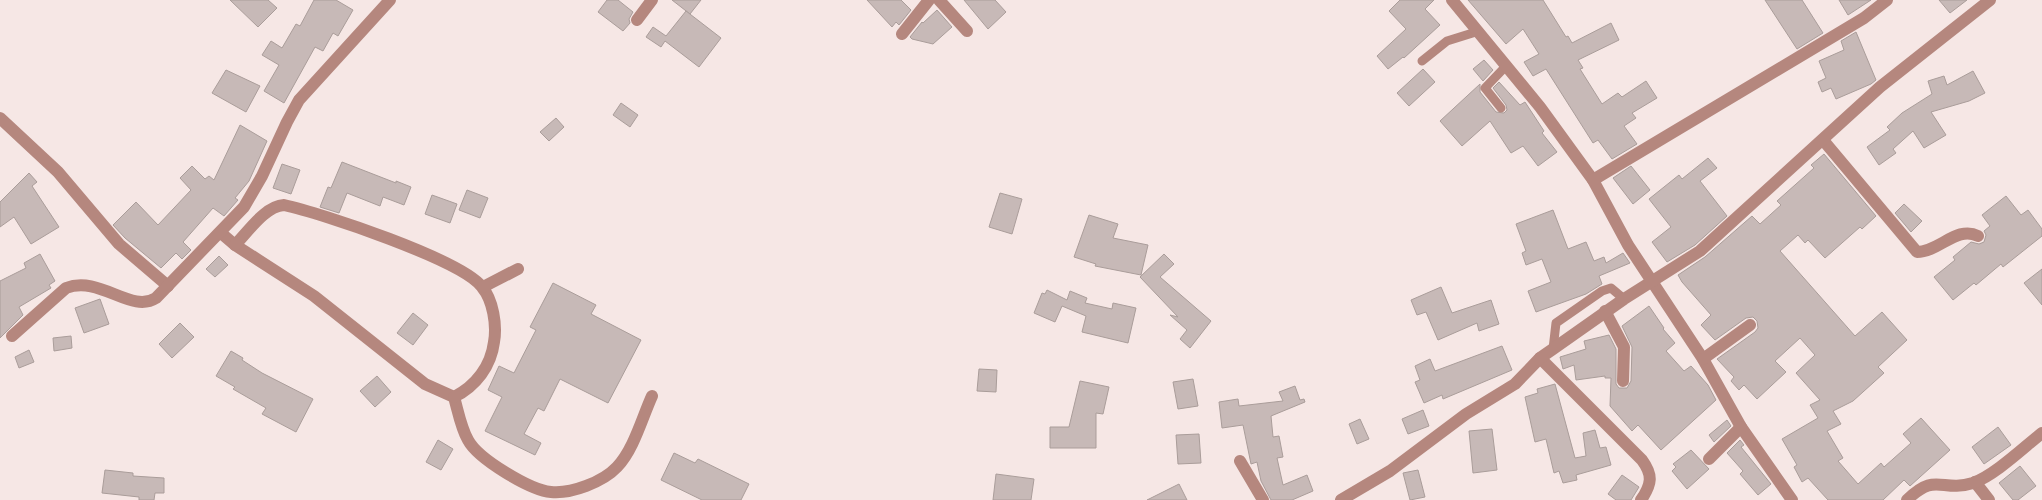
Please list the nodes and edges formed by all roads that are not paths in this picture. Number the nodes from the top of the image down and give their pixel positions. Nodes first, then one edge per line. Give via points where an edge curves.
1 (390, 0) edge
2 (652, 0) edge
3 (929, 0) edge
4 (939, 0) edge
5 (1452, 0) edge
6 (1887, 0) edge
7 (1990, 0) edge
8 (638, 20) dead end
9 (966, 31) dead end
10 (1479, 31) junction
11 (902, 34) dead end
12 (1422, 61) dead end
13 (1507, 65) junction
14 (1501, 108) dead end
15 (0, 118) edge
16 (1823, 140) junction
17 (1593, 180) junction
18 (221, 232) junction
19 (1978, 236) dead end
20 (236, 245) junction
21 (518, 269) dead end
22 (1653, 281) junction
23 (168, 286) junction
24 (483, 287) junction
25 (1624, 299) junction
26 (1605, 311) junction
27 (1750, 325) dead end
28 (12, 336) dead end
29 (1552, 349) junction
30 (1540, 358) junction
31 (1702, 359) junction
32 (1623, 381) dead end
33 (652, 396) dead end
34 (454, 397) junction
35 (1741, 428) junction
36 (2042, 433) edge
37 (1709, 459) dead end
38 (1240, 461) dead end
39 (1975, 482) junction
40 (1263, 500) edge
41 (1340, 500) edge
42 (1642, 500) edge
43 (1792, 500) edge
44 (1907, 500) edge
45 (1989, 500) edge

1 - 18 street via 299,100 253,194
2 - 8 street
3 - 11 street
4 - 9 street
5 - 10 street
6 - 17 street via 1864,18
7 - 16 street via 1880,87
10 - 12 lane via 1448,41
10 - 13 street
13 - 14 lane via 1485,88
13 - 17 street
15 - 23 street via 58,172 119,244
16 - 19 street via 1917,252 1930,251 1966,233
16 - 22 street via 1700,251
17 - 22 street via 1628,245
18 - 20 street
18 - 23 street
20 - 24 street via 269,210 284,205 379,236 455,266
20 - 34 street via 314,296 425,384
21 - 24 street
22 - 25 street
22 - 31 street
23 - 28 street via 156,298 144,303 98,287 76,284 66,288
24 - 34 street via 494,320 493,352 477,380
25 - 26 street
25 - 29 lane via 1611,288 1602,291 1556,323
26 - 29 street
26 - 32 street via 1624,347
27 - 31 street
29 - 30 street
30 - 41 street via 1515,384 1466,414 1390,471
30 - 42 street via 1650,471 1647,492
31 - 35 street
33 - 34 street via 626,456 616,468 594,481 559,492 539,489 480,455 468,440
35 - 37 street
35 - 43 street
36 - 39 street
38 - 40 street
39 - 44 street via 1955,487 1931,483 1919,488
39 - 45 street

